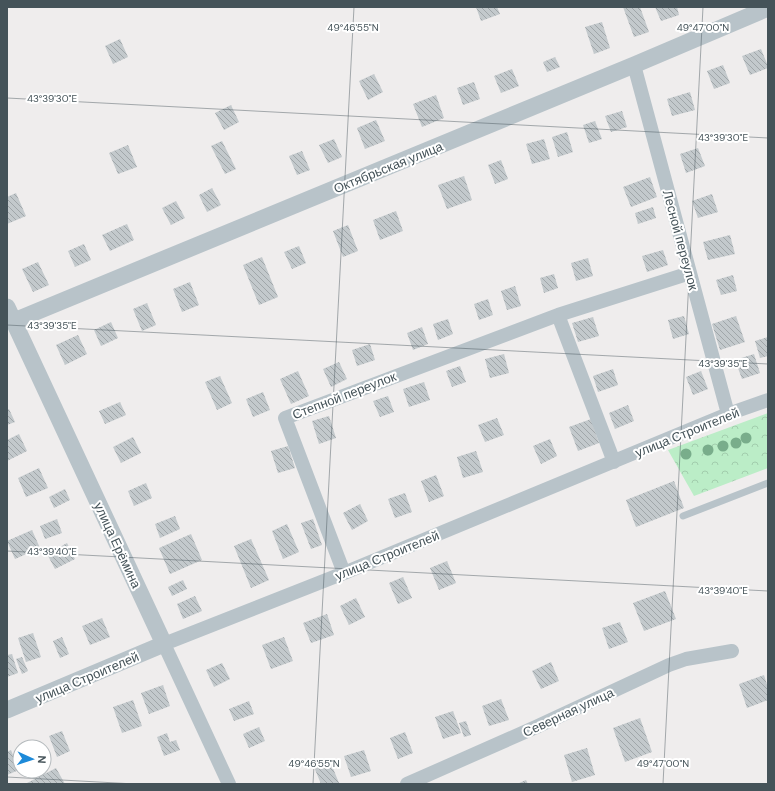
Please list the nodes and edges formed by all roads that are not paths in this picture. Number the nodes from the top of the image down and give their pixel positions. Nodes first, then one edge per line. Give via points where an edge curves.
1 (768, 8) edge
2 (634, 66) junction
3 (690, 273) junction
4 (558, 315) junction
5 (9, 317) edge
6 (768, 400) edge
7 (728, 414) junction
8 (614, 462) junction
9 (768, 483) edge
10 (683, 516) dead end
11 (344, 573) junction
12 (164, 644) junction
13 (732, 651) dead end
14 (7, 710) edge
15 (228, 784) edge
16 (407, 784) edge

1 - 2 street, Октябрьская улица
2 - 3 street, Лесной переулок
2 - 5 street, Октябрьская улица
3 - 4 street, Степной переулок
3 - 7 street, Лесной переулок
4 - 8 street
4 - 11 street, Степной переулок via 284,418
5 - 12 street, улица Ерёмина
6 - 7 street, улица Строителей
7 - 8 street, улица Строителей
8 - 11 street, улица Строителей
9 - 10 lane
11 - 12 street, улица Строителей
12 - 14 street, улица Строителей
12 - 15 street, улица Ерёмина
13 - 16 street, Северная улица via 686,659 669,665

